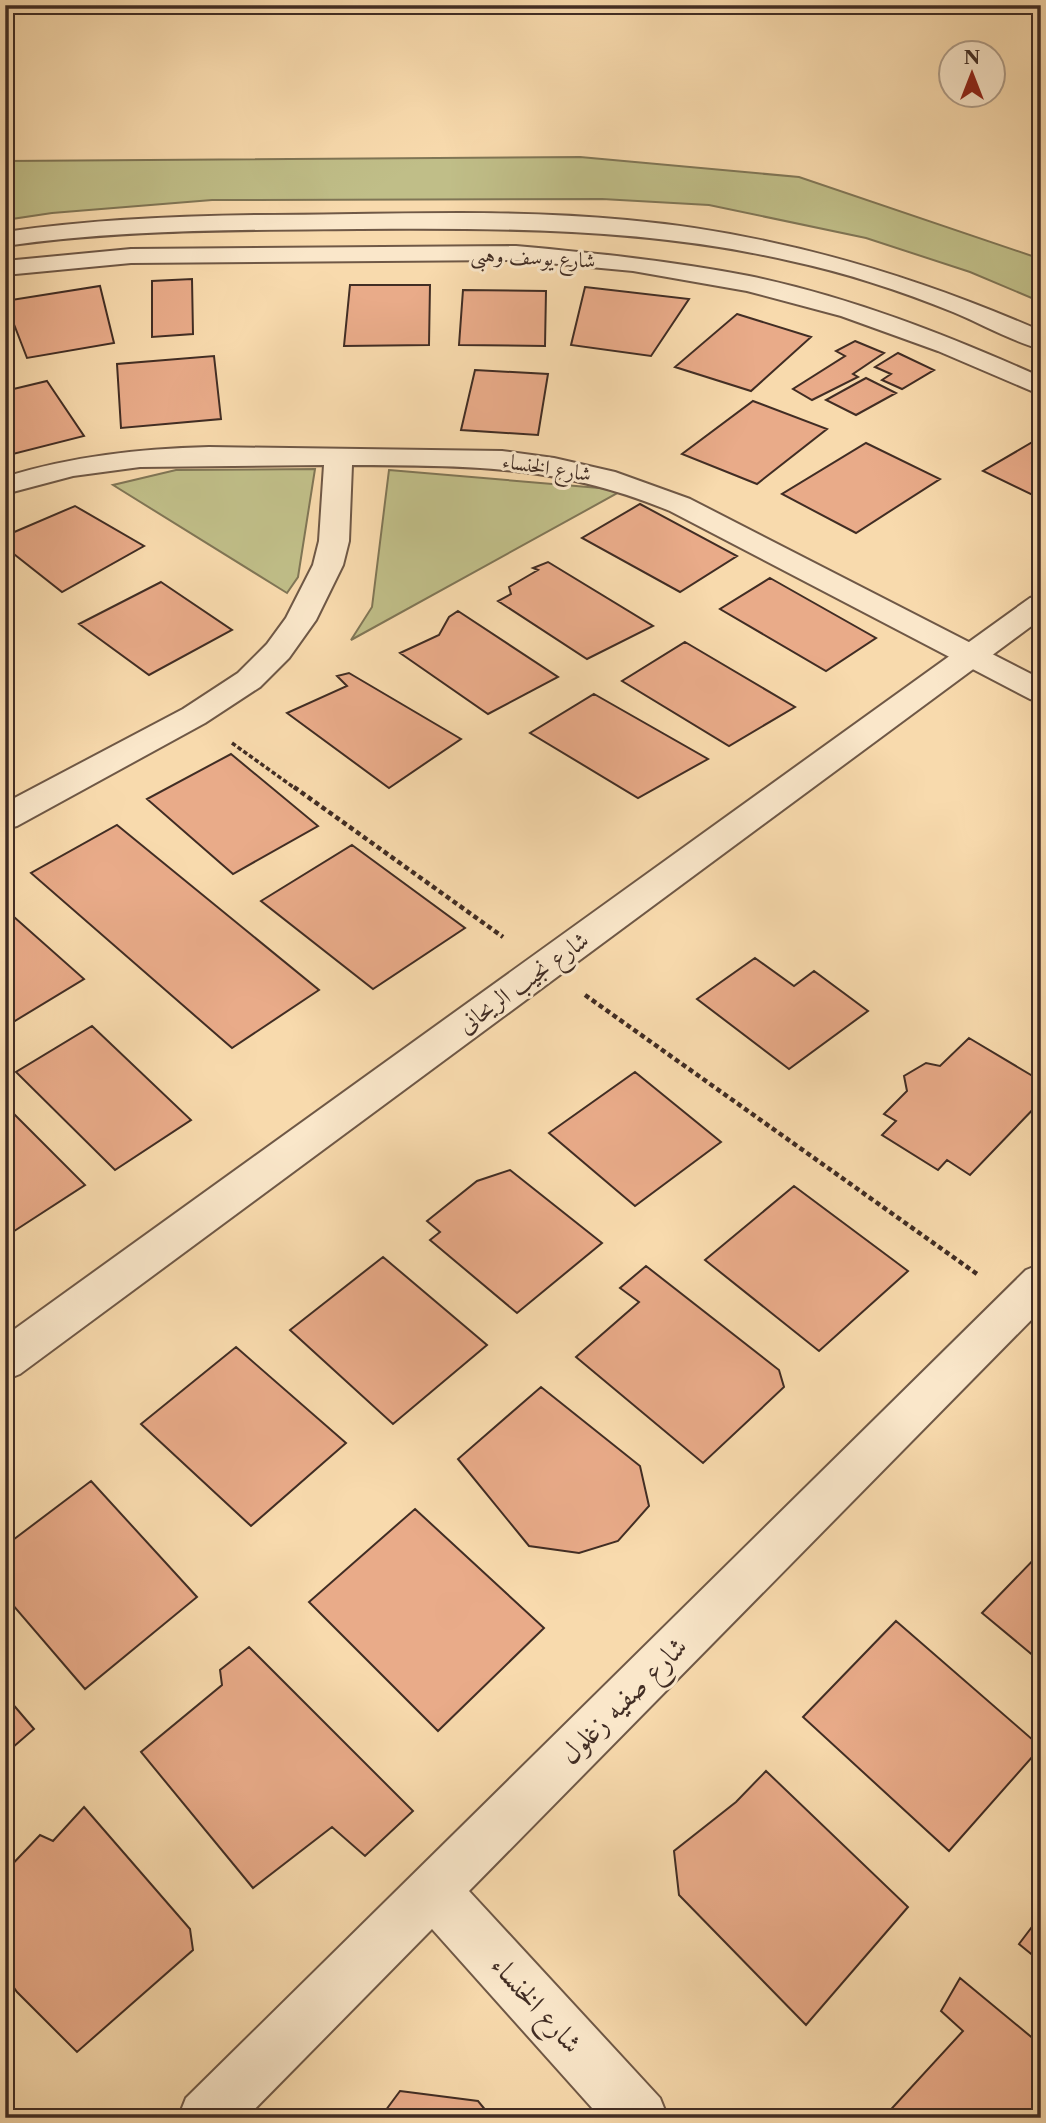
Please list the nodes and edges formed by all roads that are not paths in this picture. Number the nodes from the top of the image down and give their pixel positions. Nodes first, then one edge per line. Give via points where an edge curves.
1 (5, 239) edge
2 (5, 268) edge
3 (1041, 341) edge
4 (1041, 387) edge
5 (338, 456) junction
6 (5, 486) edge
7 (1041, 604) edge
8 (970, 656) junction
9 (1041, 692) edge
10 (5, 818) edge
11 (1030, 1293) edge
12 (5, 1361) edge
13 (433, 1891) junction
14 (206, 2118) edge
15 (640, 2118) edge

1 - 3 street, شارع يوسف وهبى via 178,222 548,222 641,228 825,261 918,290
2 - 4 street, شارع يوسف وهبى via 145,256 516,253 621,262 749,284 850,311 947,345
5 - 6 street, شارع الخنساء via 137,457 59,470
5 - 8 street, شارع الخنساء via 510,459 614,479 680,505
5 - 10 street via 334,541 318,589 278,651 249,680 194,716
7 - 8 street, شارع نجيب الريحانى
8 - 9 street, شارع الخنساء
8 - 12 street, شارع نجيب الريحانى
11 - 13 street, شارع صفيه زغلول
13 - 14 street, شارع صفيه زغلول
13 - 15 street, شارع الخنساء

